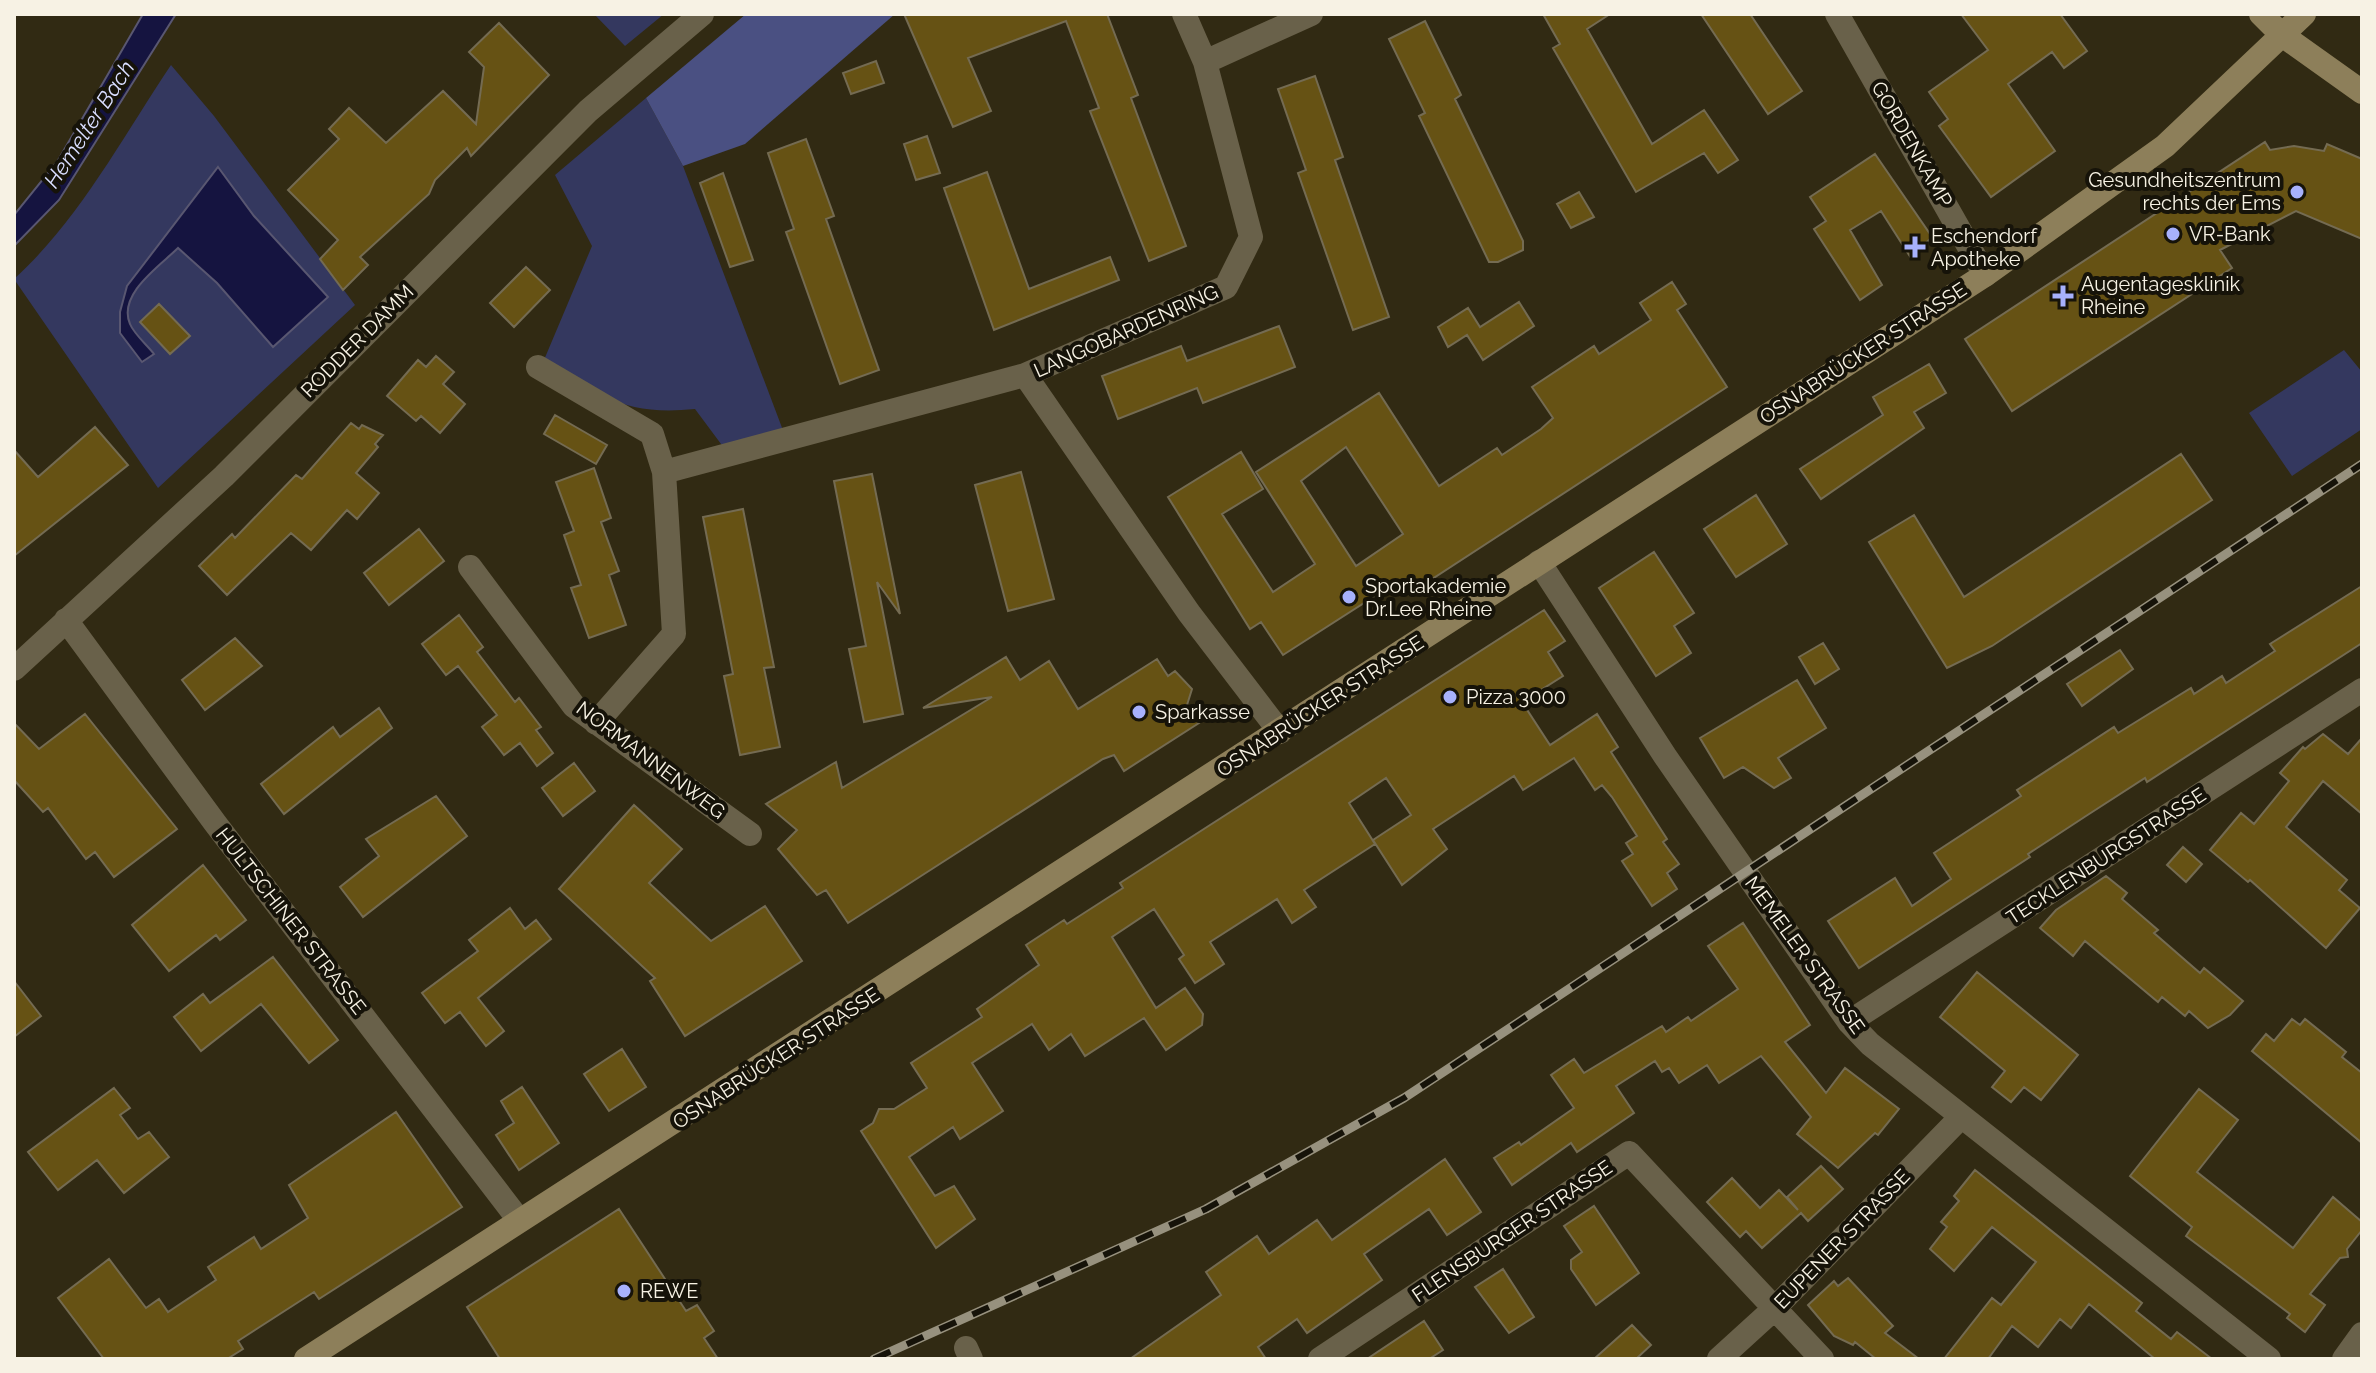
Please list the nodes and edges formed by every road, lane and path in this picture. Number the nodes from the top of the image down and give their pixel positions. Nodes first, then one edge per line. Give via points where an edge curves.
1 (702, 14) edge
2 (1184, 14) edge
3 (1311, 14) edge
4 (1837, 14) edge
5 (2261, 14) edge
6 (2304, 14) edge
7 (2282, 35) junction
8 (1205, 62) junction
9 (2362, 92) edge
10 (1985, 275) junction
11 (538, 367) dead end
12 (1025, 375) junction
13 (664, 472) junction
14 (1539, 562) junction
15 (470, 567) dead end
16 (66, 620) junction
17 (14, 669) edge
18 (2362, 690) edge
19 (596, 723) junction
20 (1280, 732) junction
21 (750, 834) dead end
22 (1849, 1022) junction
23 (1961, 1117) junction
24 (519, 1220) junction
25 (1774, 1309) junction
26 (2362, 1334) edge
27 (306, 1359) edge
28 (1320, 1359) edge
29 (1719, 1359) edge
30 (1822, 1359) edge
31 (2269, 1359) edge
32 (2344, 1359) edge

1 - 16 street, RODDER DAMM via 588,111 224,476
2 - 8 street, LANGOBARDENRING
3 - 8 street
4 - 10 street, GORDENKAMP
5 - 7 main road
6 - 7 main road, OSNABRÜCKER STRASSE
7 - 9 main road
7 - 10 main road, OSNABRÜCKER STRASSE via 2165,146
8 - 12 street, LANGOBARDENRING via 1251,237 1226,287
10 - 14 main road, OSNABRÜCKER STRASSE
11 - 13 street via 652,434
12 - 13 street, LANGOBARDENRING
12 - 20 street, LANGOBARDENRING via 1189,613
13 - 19 street via 674,634
14 - 20 main road, OSNABRÜCKER STRASSE
14 - 22 street, MEMELER STRASSE
15 - 19 street, NORMANNENWEG via 574,706
16 - 17 street, RODDER DAMM
16 - 24 street, HULTSCHINER STRASSE
18 - 22 street, TECKLENBURGSTRASSE
19 - 21 street, NORMANNENWEG
20 - 24 main road, OSNABRÜCKER STRASSE
22 - 23 street, MEMELER STRASSE
23 - 25 street, EUPENER STRASSE
23 - 31 street, MEMELER STRASSE
24 - 27 main road, OSNABRÜCKER STRASSE
25 - 28 street, FLENSBURGER STRASSE via 1629,1153
25 - 29 street, EUPENER STRASSE
25 - 30 street, FLENSBURGER STRASSE
26 - 32 street

